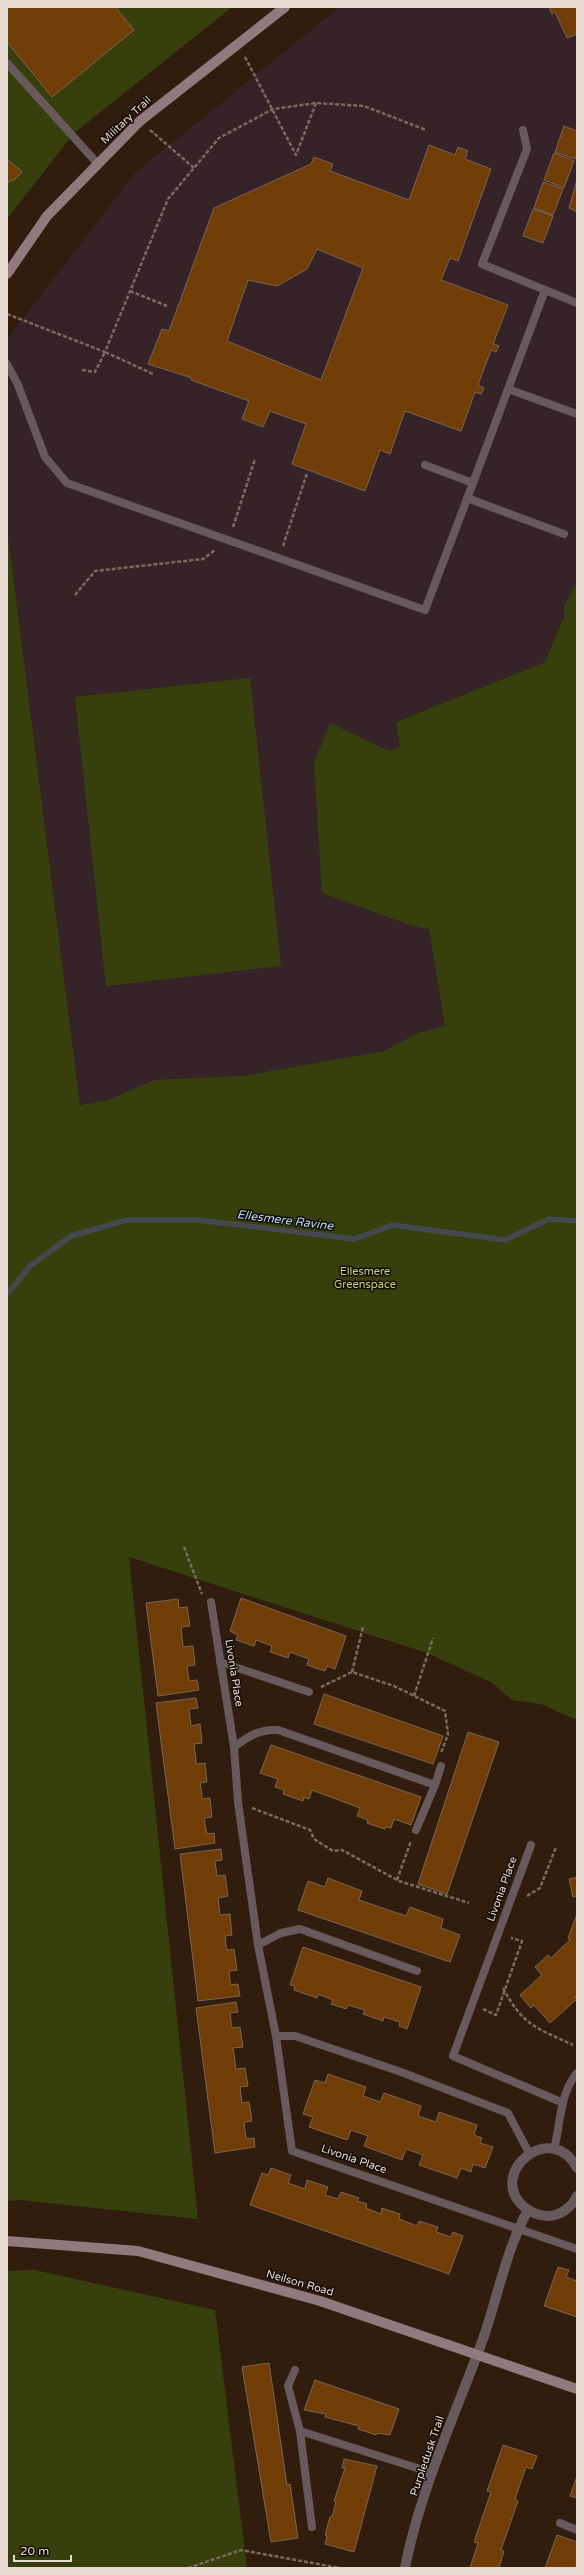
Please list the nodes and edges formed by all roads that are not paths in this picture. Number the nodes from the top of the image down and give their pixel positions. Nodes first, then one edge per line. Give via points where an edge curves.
1 (285, 7) edge
2 (7, 63) edge
3 (523, 130) dead end
4 (97, 163) junction
5 (7, 274) edge
6 (546, 290) junction
7 (577, 303) edge
8 (7, 364) edge
9 (508, 388) junction
10 (577, 414) edge
11 (426, 465) dead end
12 (473, 483) junction
13 (467, 498) junction
14 (564, 534) dead end
15 (211, 1602) road end
16 (220, 1662) junction
17 (310, 1692) road end
18 (234, 1747) junction
19 (441, 1766) road end
20 (435, 1785) junction
21 (416, 1830) road end
22 (531, 1845) dead end
23 (258, 1946) junction
24 (417, 1970) dead end
25 (276, 2036) junction
26 (577, 2073) edge
27 (561, 2102) junction
28 (554, 2149) junction
29 (529, 2153) junction
30 (577, 2168) edge
31 (577, 2196) edge
32 (528, 2210) junction
33 (518, 2229) junction
34 (7, 2241) edge
35 (577, 2249) edge
36 (478, 2353) junction
37 (295, 2370) dead end
38 (577, 2388) edge
39 (300, 2431) junction
40 (433, 2473) junction
41 (560, 2523) dead end
42 (312, 2527) dead end
43 (577, 2530) edge
44 (405, 2568) edge

1 - 4 main road, Military Trail via 140,121
2 - 4 lane
3 - 6 lane via 527,149 482,264
4 - 5 main road, Military Trail via 47,216
6 - 7 lane
6 - 9 lane
8 - 13 lane via 18,385 45,457 67,483 425,610
9 - 10 lane
9 - 12 lane
11 - 12 lane
12 - 13 lane
13 - 14 lane
15 - 16 lane, Livonia Place
16 - 17 lane
16 - 18 lane, Livonia Place
18 - 20 lane via 264,1729 278,1730
18 - 23 lane, Livonia Place via 238,1802
19 - 20 lane
20 - 21 lane
22 - 27 lane, Livonia Place via 453,2056
23 - 24 lane via 281,1933 300,1928
23 - 25 lane, Livonia Place
25 - 29 lane via 295,2036 401,2072 508,2113
25 - 33 lane, Livonia Place via 292,2151
26 - 27 lane via 570,2081
27 - 28 lane
28 - 29 street via 541,2149
28 - 30 street via 564,2153
29 - 32 street via 515,2170 513,2181 520,2203
31 - 32 street via 568,2209 558,2214 548,2216
32 - 33 street
33 - 35 lane, Livonia Place
33 - 36 street
34 - 36 main road, Neilson Road via 138,2251 320,2301
36 - 38 main road, Neilson Road
36 - 40 street, Purpledusk Trail
37 - 39 lane via 288,2386
39 - 40 lane
39 - 42 lane
40 - 44 street, Purpledusk Trail
41 - 43 lane

